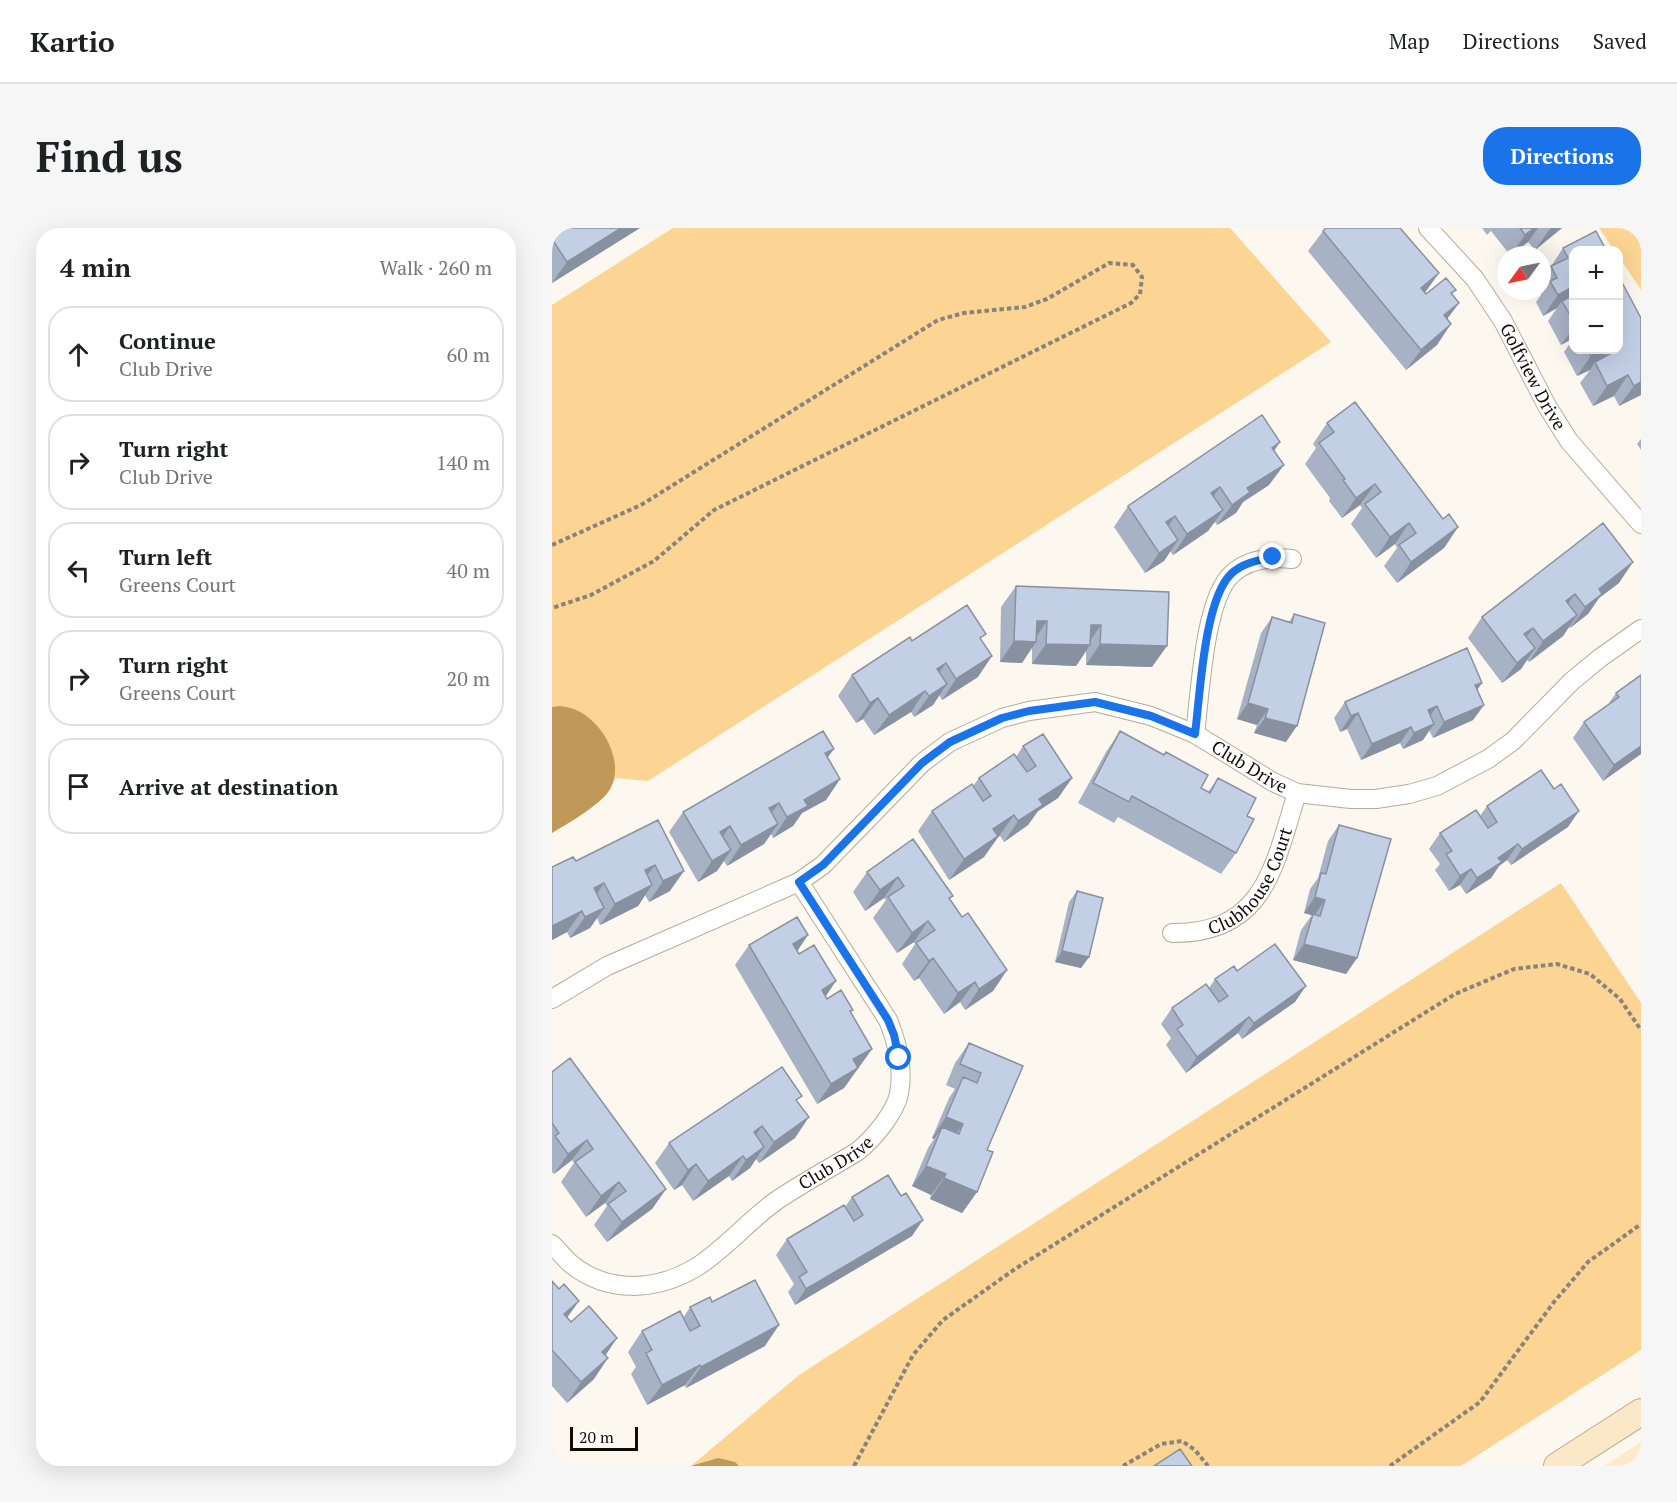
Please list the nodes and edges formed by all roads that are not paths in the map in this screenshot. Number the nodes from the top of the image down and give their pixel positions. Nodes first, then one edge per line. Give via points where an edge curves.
1 (1428, 228) edge
2 (1641, 524) edge
3 (1292, 559) dead end
4 (1641, 629) edge
5 (1195, 734) junction
6 (1297, 793) junction
7 (799, 882) junction
8 (1173, 933) dead end
9 (552, 999) edge
10 (552, 1244) edge
11 (1641, 1412) edge
12 (1557, 1466) edge

1 - 2 street, Golfview Drive via 1481,287 1569,441
3 - 5 street via 1273,557 1252,562 1231,574 1217,595
4 - 6 street, Club Drive via 1572,681 1513,741 1455,778 1409,794 1376,799
5 - 6 street, Club Drive
5 - 7 street, Club Drive via 1151,716 1095,702 1002,718 950,742 922,763 823,865
6 - 8 street, Clubhouse Court via 1273,870 1243,913 1212,929
7 - 9 street, Club Drive via 622,958
7 - 10 street, Club Drive via 894,1035 899,1058 899,1095 883,1125 858,1151 775,1202 696,1268 669,1281 652,1286 617,1286 579,1269
11 - 12 street

